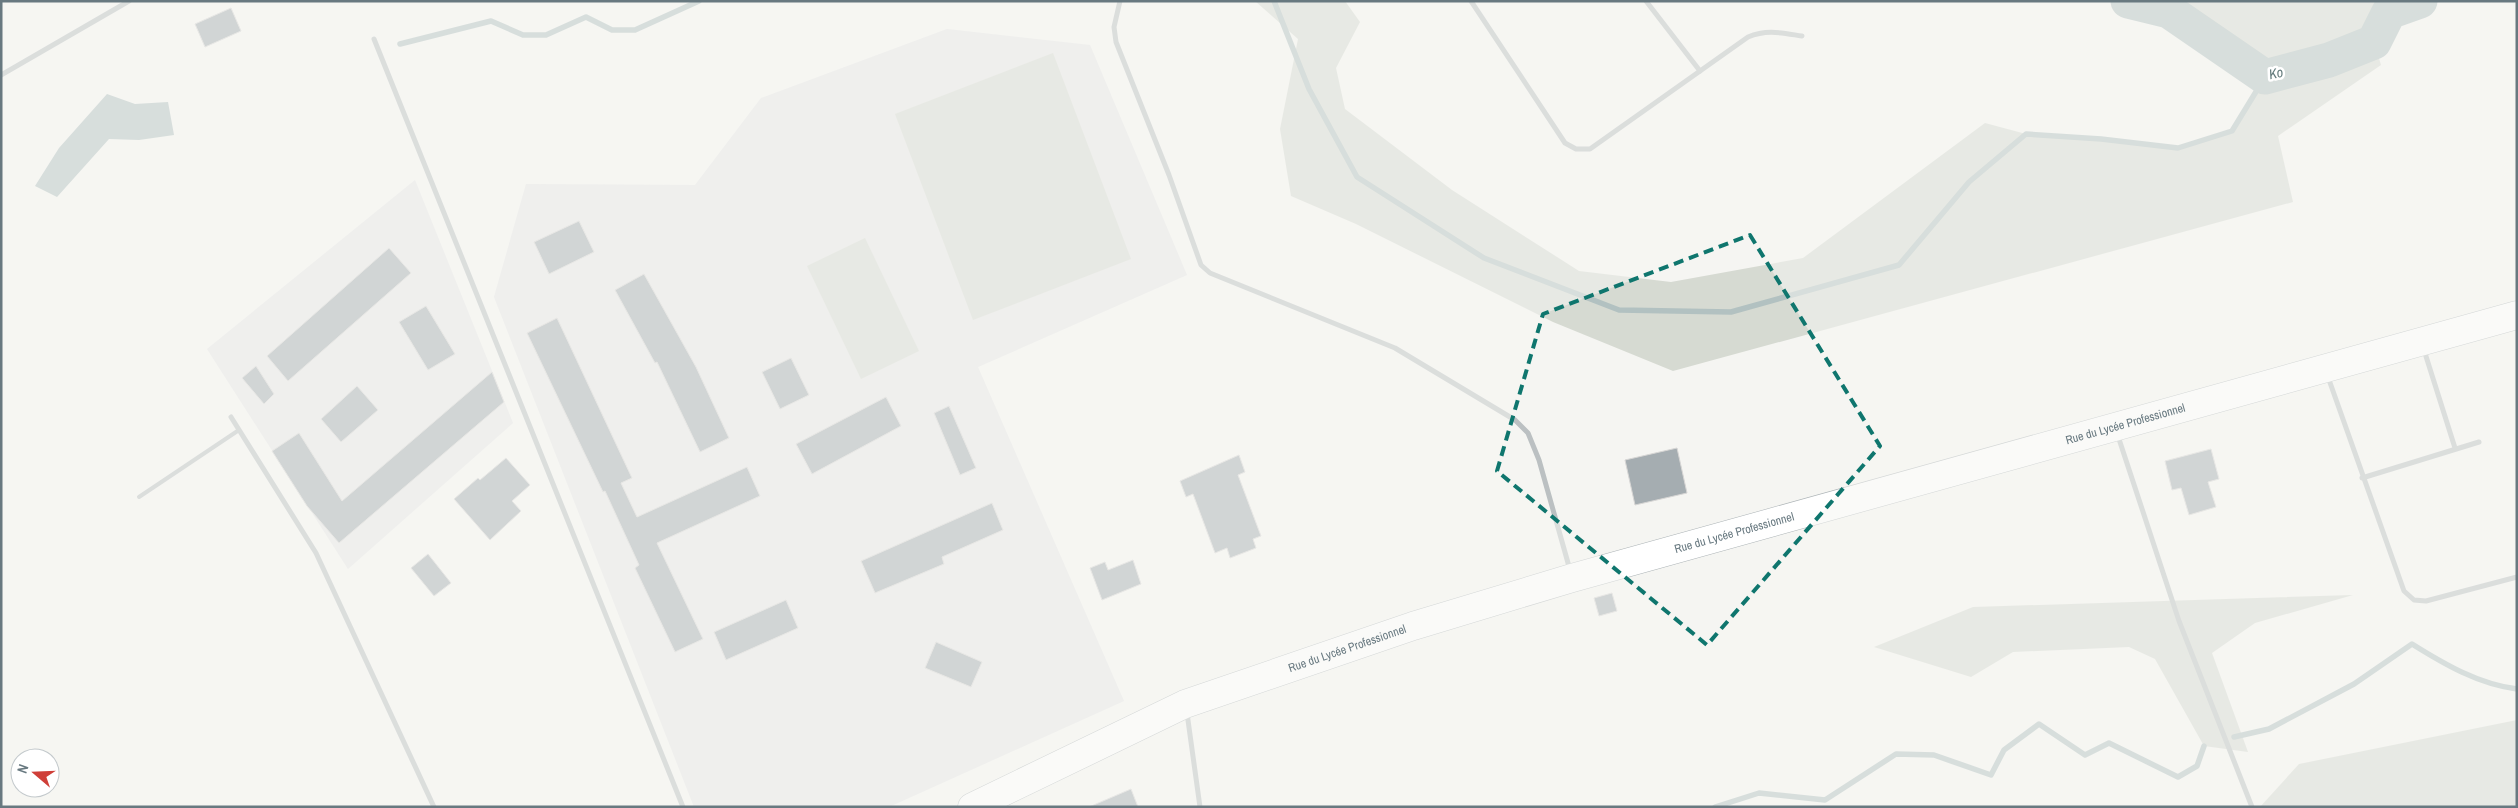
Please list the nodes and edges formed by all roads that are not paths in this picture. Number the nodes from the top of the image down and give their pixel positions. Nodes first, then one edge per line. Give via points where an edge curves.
1 (129, 1) edge
2 (1120, 1) edge
3 (1471, 1) edge
4 (1646, 1) edge
5 (1802, 36) dead end
6 (374, 39) dead end
7 (1700, 71) junction
8 (1, 75) edge
9 (2517, 315) edge
10 (2421, 342) junction
11 (2326, 370) junction
12 (231, 417) dead end
13 (2115, 427) junction
14 (239, 430) junction
15 (2479, 442) dead end
16 (2454, 448) junction
17 (2362, 478) junction
18 (139, 497) dead end
19 (2517, 577) edge
20 (1572, 578) junction
21 (1185, 704) junction
22 (434, 807) edge
23 (683, 807) edge
24 (972, 807) edge
25 (1200, 807) edge
26 (2252, 807) edge

1 - 8 street
2 - 20 street via 1114,27 1116,42 1201,265 1210,274 1395,348 1515,420 1528,433 1539,460
3 - 7 street via 1566,143 1576,149 1590,149
4 - 7 street
5 - 7 street via 1760,32
6 - 23 street
9 - 10 main road, Rue du Lycée Professionnel
10 - 11 main road, Rue du Lycée Professionnel
10 - 16 street
11 - 13 main road, Rue du Lycée Professionnel
11 - 17 street
12 - 14 street
13 - 20 main road, Rue du Lycée Professionnel
13 - 26 street via 2179,621
14 - 18 lane
14 - 22 street via 316,553
15 - 16 street
16 - 17 street
17 - 19 street via 2404,591 2414,600 2426,601
20 - 21 main road, Rue du Lycée Professionnel via 1413,626
21 - 24 main road, Rue du Lycée Professionnel
21 - 25 street

